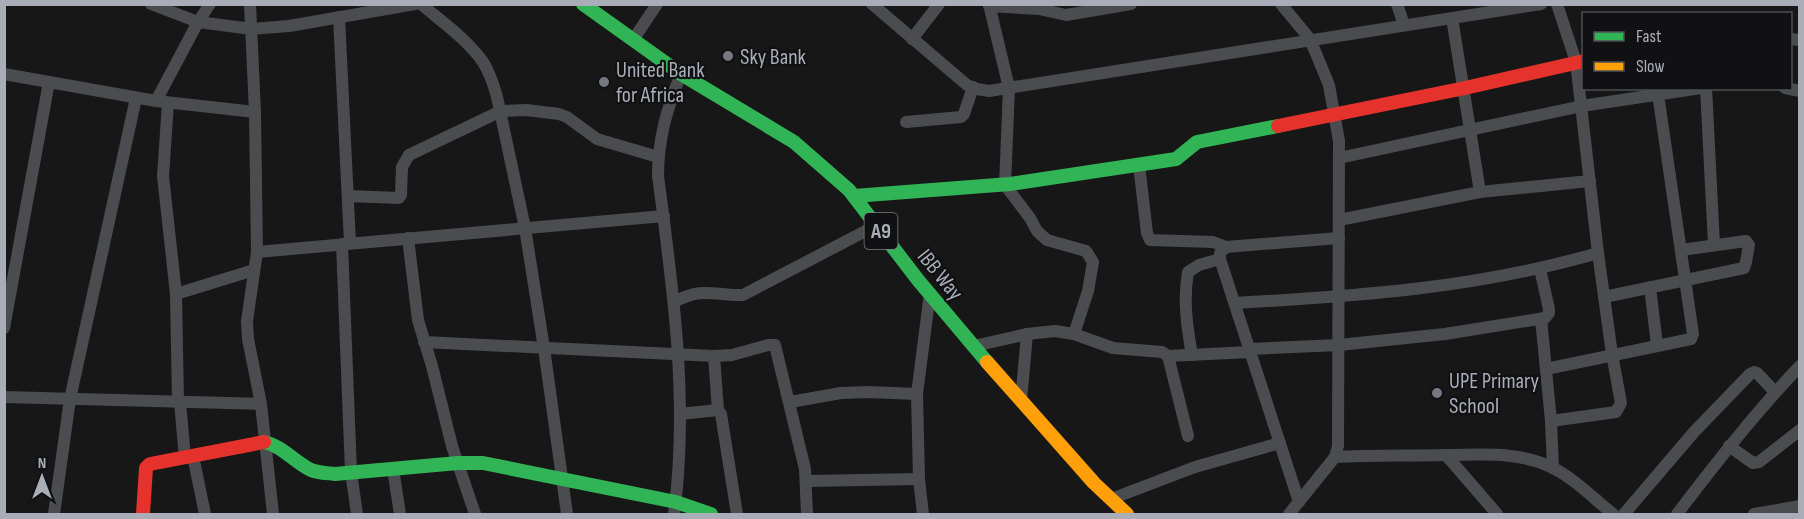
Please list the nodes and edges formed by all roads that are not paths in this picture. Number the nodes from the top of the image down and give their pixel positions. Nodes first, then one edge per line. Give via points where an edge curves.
1 (151, 4) edge
2 (210, 4) edge
3 (250, 4) edge
4 (415, 4) edge
5 (421, 4) edge
6 (584, 4) edge
7 (657, 4) edge
8 (872, 4) edge
9 (939, 4) edge
10 (1131, 4) edge
11 (1281, 4) edge
12 (1397, 4) edge
13 (1447, 4) edge
14 (1541, 4) edge
15 (1557, 4) edge
16 (989, 5) edge
17 (1112, 6) edge
18 (339, 17) junction
19 (1450, 18) junction
20 (198, 22) junction
21 (1404, 25) junction
22 (252, 29) junction
23 (912, 39) junction
24 (1310, 39) junction
25 (633, 40) junction
26 (1580, 62) edge
27 (4, 74) edge
28 (681, 74) junction
29 (49, 82) junction
30 (973, 87) junction
31 (1009, 88) junction
32 (1465, 88) junction
33 (1687, 90) edge
34 (1706, 90) edge
35 (1658, 94) junction
36 (136, 98) junction
37 (162, 102) junction
38 (1582, 106) junction
39 (501, 111) junction
40 (255, 112) junction
41 (1335, 115) junction
42 (906, 122) dead end
43 (1470, 131) junction
44 (658, 157) junction
45 (1339, 158) junction
46 (1139, 165) junction
47 (1590, 180) junction
48 (1005, 185) junction
49 (1480, 192) junction
50 (348, 196) junction
51 (854, 196) junction
52 (664, 216) junction
53 (1339, 220) junction
54 (877, 225) junction
55 (525, 228) junction
56 (408, 238) junction
57 (1339, 238) junction
58 (346, 244) junction
59 (1714, 245) junction
60 (1226, 246) junction
61 (1682, 250) junction
62 (257, 252) junction
63 (1598, 253) junction
64 (1220, 259) junction
65 (1540, 269) junction
66 (254, 270) junction
67 (1686, 279) junction
68 (1650, 287) junction
69 (930, 293) junction
70 (176, 294) junction
71 (1339, 297) junction
72 (1604, 297) junction
73 (674, 302) junction
74 (1234, 303) junction
75 (1541, 319) junction
76 (4, 328) edge
77 (1027, 334) junction
78 (1074, 334) junction
79 (424, 342) junction
80 (1339, 345) junction
81 (1657, 345) junction
82 (974, 346) junction
83 (544, 348) junction
84 (1250, 350) junction
85 (1612, 354) junction
86 (679, 355) junction
87 (1192, 355) junction
88 (714, 356) junction
89 (1168, 356) junction
90 (1800, 366) edge
91 (1546, 369) junction
92 (1775, 392) junction
93 (917, 394) junction
94 (4, 397) edge
95 (70, 399) junction
96 (1021, 401) junction
97 (179, 402) junction
98 (790, 402) junction
99 (261, 404) junction
100 (718, 410) junction
101 (680, 414) junction
102 (1551, 421) junction
103 (1800, 430) edge
104 (1188, 436) dead end
105 (266, 442) junction
106 (1280, 443) junction
107 (1729, 446) junction
108 (1446, 455) junction
109 (189, 457) junction
110 (1335, 457) junction
111 (458, 463) junction
112 (1553, 468) junction
113 (393, 469) junction
114 (351, 472) junction
115 (919, 479) junction
116 (561, 480) junction
117 (806, 481) junction
118 (1111, 499) junction
119 (1299, 501) junction
120 (1800, 506) edge
121 (675, 508) edge
122 (54, 514) edge
123 (143, 514) edge
124 (205, 514) edge
125 (273, 514) edge
126 (357, 514) edge
127 (400, 514) edge
128 (475, 514) edge
129 (567, 514) edge
130 (711, 514) edge
131 (737, 514) edge
132 (807, 514) edge
133 (923, 514) edge
134 (1127, 514) edge
135 (1289, 514) edge
136 (1497, 514) edge
137 (1613, 514) edge
138 (1624, 514) edge
139 (1677, 514) edge
140 (1754, 514) edge

1 - 20 street
2 - 20 street
3 - 22 street
4 - 18 street
5 - 39 street via 483,62
6 - 25 main road, IBB Way / A9
7 - 25 street
8 - 23 street
9 - 23 street
10 - 17 street
11 - 24 street
12 - 21 street
13 - 19 street
14 - 19 street
15 - 26 street
16 - 17 street via 1066,15
16 - 31 street
18 - 22 street
18 - 50 street
19 - 21 street
19 - 32 street
20 - 22 street
20 - 37 street
21 - 24 street
22 - 40 street
23 - 30 street
24 - 31 street
24 - 41 street via 1329,85
25 - 28 main road, IBB Way / A9
26 - 32 main road
26 - 38 street
27 - 29 street
28 - 44 street via 666,114
28 - 51 main road, IBB Way / A9 via 794,142
29 - 36 street
29 - 76 street
30 - 31 street via 989,91
30 - 42 street via 961,117
31 - 48 street
32 - 41 main road
32 - 43 street
33 - 35 street
34 - 59 street
35 - 38 street
35 - 61 street
36 - 37 street
36 - 95 street
37 - 40 street
37 - 70 street via 163,176
38 - 43 street
38 - 47 street
39 - 44 street via 559,114 597,140
39 - 50 street via 409,155 402,167 399,198
39 - 55 street
40 - 62 street
41 - 45 street
41 - 46 main road via 1197,142 1176,159
43 - 45 street
43 - 49 street
44 - 52 street
45 - 53 street
46 - 48 main road
46 - 60 street via 1150,240
47 - 49 street
47 - 63 street
48 - 51 main road
48 - 78 street via 1047,240 1091,255 1088,291
49 - 53 street
50 - 58 street
51 - 54 main road, IBB Way / A9
52 - 55 street
52 - 73 street
53 - 57 street
54 - 69 main road, IBB Way / A9
54 - 73 street via 743,295 698,292
55 - 56 street
55 - 83 street
56 - 58 street
56 - 79 street
57 - 60 street
57 - 71 street
58 - 62 street
58 - 114 street
59 - 61 street
59 - 67 street via 1748,242 1744,268
60 - 64 street
61 - 67 street
62 - 66 street
63 - 65 street
63 - 72 street
64 - 74 street
64 - 87 street via 1188,272 1185,293
65 - 71 street via 1437,287
65 - 75 street via 1550,309
66 - 70 street
66 - 99 street via 247,330
67 - 68 street
67 - 81 street via 1693,334 1690,339
68 - 72 street
68 - 81 street
69 - 82 main road, IBB Way / A9
69 - 93 street
70 - 97 street
71 - 74 street
71 - 80 street
72 - 85 street
73 - 86 street
74 - 84 street
75 - 80 street
75 - 91 street
77 - 78 street
77 - 82 street
77 - 96 street
78 - 89 street via 1113,348 1162,352
79 - 83 street
79 - 111 street
80 - 84 street
80 - 110 street
81 - 85 street
82 - 96 main road, IBB Way / A9
83 - 86 street
83 - 116 street
84 - 87 street
84 - 106 street
85 - 91 street
85 - 102 street via 1621,403 1616,412
86 - 88 street
86 - 101 street
87 - 89 street
88 - 98 street via 775,345
88 - 100 street
89 - 104 street
90 - 92 street
91 - 102 street
92 - 107 street
92 - 138 street via 1757,373 1750,374
93 - 98 street via 841,393
93 - 115 street
94 - 95 street
95 - 97 street
95 - 122 street
96 - 118 main road, IBB Way / A9
97 - 99 street
97 - 109 street
98 - 117 street
99 - 105 street
100 - 101 street
100 - 131 street
101 - 121 street
102 - 112 street
103 - 107 street via 1759,462 1753,463
105 - 109 main road
105 - 114 main road via 314,471
105 - 125 street
106 - 118 street via 1195,467
106 - 119 street
107 - 139 street
108 - 110 street
108 - 112 street via 1525,458
108 - 136 street
109 - 123 main road via 146,468
109 - 124 street
110 - 119 street
111 - 113 main road
111 - 116 main road via 483,463
111 - 128 street
112 - 137 street
113 - 114 main road
113 - 127 street
114 - 126 street
115 - 117 street
115 - 133 street
116 - 121 main road
116 - 129 street
117 - 132 street
118 - 134 main road, IBB Way / A9
119 - 135 street
120 - 140 street
121 - 130 main road

